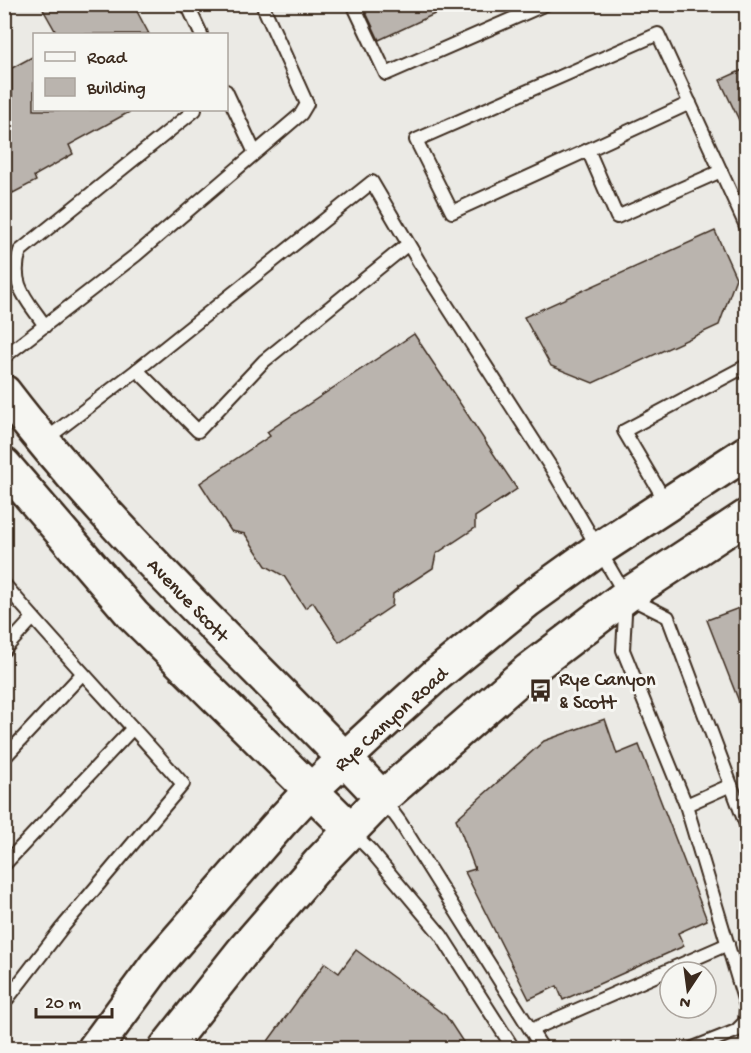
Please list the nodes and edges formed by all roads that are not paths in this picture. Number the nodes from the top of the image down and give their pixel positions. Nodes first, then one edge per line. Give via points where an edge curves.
1 (187, 4) edge
2 (262, 4) edge
3 (353, 4) edge
4 (540, 6) edge
5 (201, 33) edge
6 (228, 95) edge
7 (690, 103) junction
8 (194, 111) edge
9 (588, 150) junction
10 (255, 153) junction
11 (721, 171) junction
12 (747, 226) edge
13 (408, 244) junction
14 (45, 326) junction
15 (4, 357) edge
16 (747, 366) edge
17 (137, 370) junction
18 (4, 392) edge
19 (42, 442) junction
20 (747, 453) edge
21 (4, 465) edge
22 (667, 505) junction
23 (747, 517) edge
24 (599, 549) junction
25 (4, 584) edge
26 (626, 596) junction
27 (33, 618) junction
28 (4, 650) edge
29 (82, 674) junction
30 (134, 728) junction
31 (4, 758) edge
32 (345, 758) junction
33 (731, 785) junction
34 (310, 791) junction
35 (382, 798) junction
36 (686, 805) junction
37 (747, 825) edge
38 (351, 830) junction
39 (4, 865) edge
40 (728, 944) junction
41 (4, 1003) edge
42 (747, 1007) edge
43 (531, 1030) junction
44 (101, 1043) edge
45 (166, 1048) edge
46 (513, 1048) edge
47 (542, 1048) edge
48 (693, 1048) edge

1 - 5 lane
2 - 10 lane via 307,104 301,114
3 - 4 lane via 386,74
6 - 10 lane
7 - 9 lane
7 - 9 lane via 658,34 416,140 452,212
7 - 11 lane
8 - 14 lane via 20,251 14,267 18,286
9 - 11 lane via 617,217
10 - 14 lane
11 - 12 lane
13 - 17 lane via 264,361 198,431
13 - 17 lane via 372,182
13 - 24 lane
14 - 15 lane
16 - 22 lane via 624,431
17 - 19 lane
18 - 19 main road, Avenue Scott
19 - 32 main road, Avenue Scott via 182,595
20 - 22 main road, Rye Canyon Road
21 - 34 main road via 133,615
22 - 24 main road, Rye Canyon Road
23 - 26 main road
24 - 26 lane
24 - 32 main road, Rye Canyon Road via 528,600 435,676
25 - 27 lane
26 - 33 lane via 668,617
26 - 35 main road via 529,670
26 - 36 lane via 623,650
27 - 28 lane
27 - 29 lane
29 - 30 lane
29 - 31 lane
30 - 39 lane
30 - 41 lane via 183,784
32 - 34 main road, Rye Canyon Road
32 - 35 main road, Avenue Scott
33 - 36 lane
33 - 37 lane
34 - 38 main road
34 - 44 main road, Rye Canyon Road via 157,964
35 - 38 main road
35 - 43 lane
36 - 40 lane
38 - 45 main road via 243,951
38 - 46 lane via 441,935
40 - 42 lane
40 - 43 lane
42 - 48 lane via 745,1022 736,1031
43 - 47 lane

